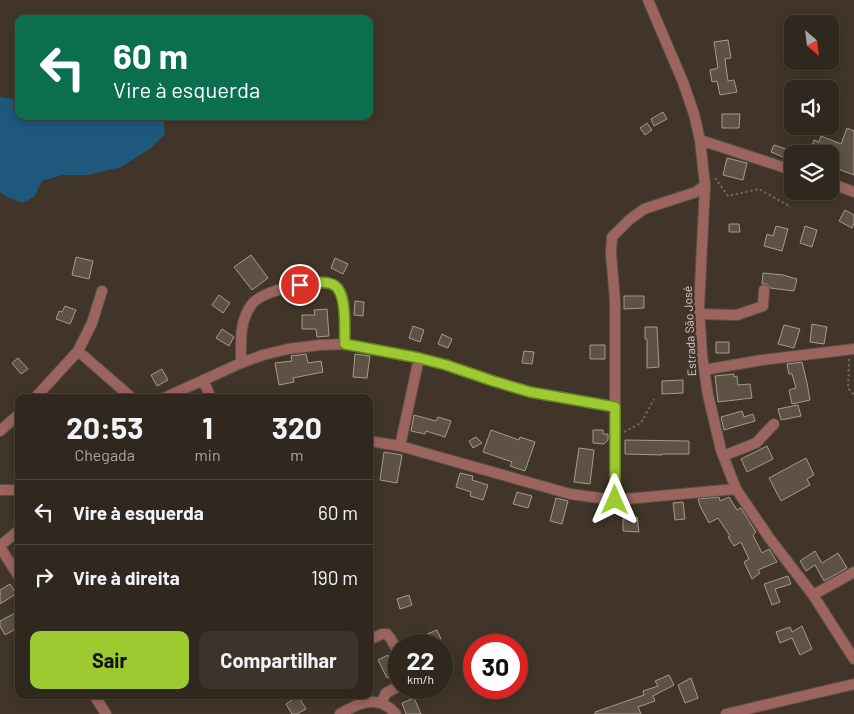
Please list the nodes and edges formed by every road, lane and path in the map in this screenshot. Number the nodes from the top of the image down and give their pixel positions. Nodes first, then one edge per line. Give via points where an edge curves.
1 (648, 0) edge
2 (700, 140) junction
3 (784, 167) edge
4 (713, 175) dead end
5 (705, 185) junction
6 (839, 186) edge
7 (854, 192) edge
8 (791, 207) dead end
9 (102, 290) dead end
10 (764, 290) dead end
11 (700, 314) junction
12 (345, 344) junction
13 (852, 349) edge
14 (78, 351) junction
15 (419, 358) junction
16 (241, 363) junction
17 (704, 370) junction
18 (203, 380) junction
19 (39, 394) edge
20 (127, 394) edge
21 (173, 394) edge
22 (209, 394) edge
23 (854, 395) edge
24 (654, 399) dead end
25 (615, 407) junction
26 (15, 418) edge
27 (774, 424) dead end
28 (0, 431) edge
29 (615, 434) junction
30 (373, 442) edge
31 (400, 446) junction
32 (723, 456) junction
33 (736, 489) junction
34 (0, 490) edge
35 (15, 490) edge
36 (615, 500) junction
37 (15, 533) edge
38 (0, 546) edge
39 (15, 570) edge
40 (854, 572) edge
41 (813, 595) junction
42 (388, 635) edge
43 (373, 638) edge
44 (854, 659) edge
45 (854, 684) edge
46 (388, 692) edge
47 (97, 699) edge
48 (381, 703) junction
49 (106, 714) edge
50 (340, 714) edge
51 (396, 714) edge
52 (726, 714) edge

1 - 2 street, Estrada São José via 684,82
2 - 3 street
2 - 5 street, Estrada São José
4 - 8 path via 728,196 759,189
5 - 11 street, Estrada São José
5 - 25 street via 696,192 644,209 612,237
6 - 7 street
9 - 14 street
10 - 11 street via 763,306 737,315
11 - 17 street, Estrada São José
12 - 15 street
12 - 16 street via 288,349
12 - 16 street via 344,312 340,292 335,285 317,282 284,288 269,292 253,303 244,319
13 - 17 street
13 - 23 path via 848,388
14 - 19 street
14 - 20 street
15 - 25 street via 530,392
15 - 31 street
16 - 18 street
17 - 32 street, Estrada São José
18 - 21 street
18 - 22 street
24 - 29 path via 641,423
25 - 29 street
26 - 28 street
27 - 32 street via 756,443
29 - 36 street
30 - 31 street
31 - 36 street via 570,494
32 - 33 street, Estrada São José
33 - 36 street
33 - 41 street, Estrada São José
34 - 35 street
37 - 38 street
38 - 39 street
40 - 41 street
41 - 44 street, Estrada São José
42 - 43 street
45 - 52 street
46 - 48 street
47 - 49 street
48 - 50 street via 359,704
48 - 51 street

